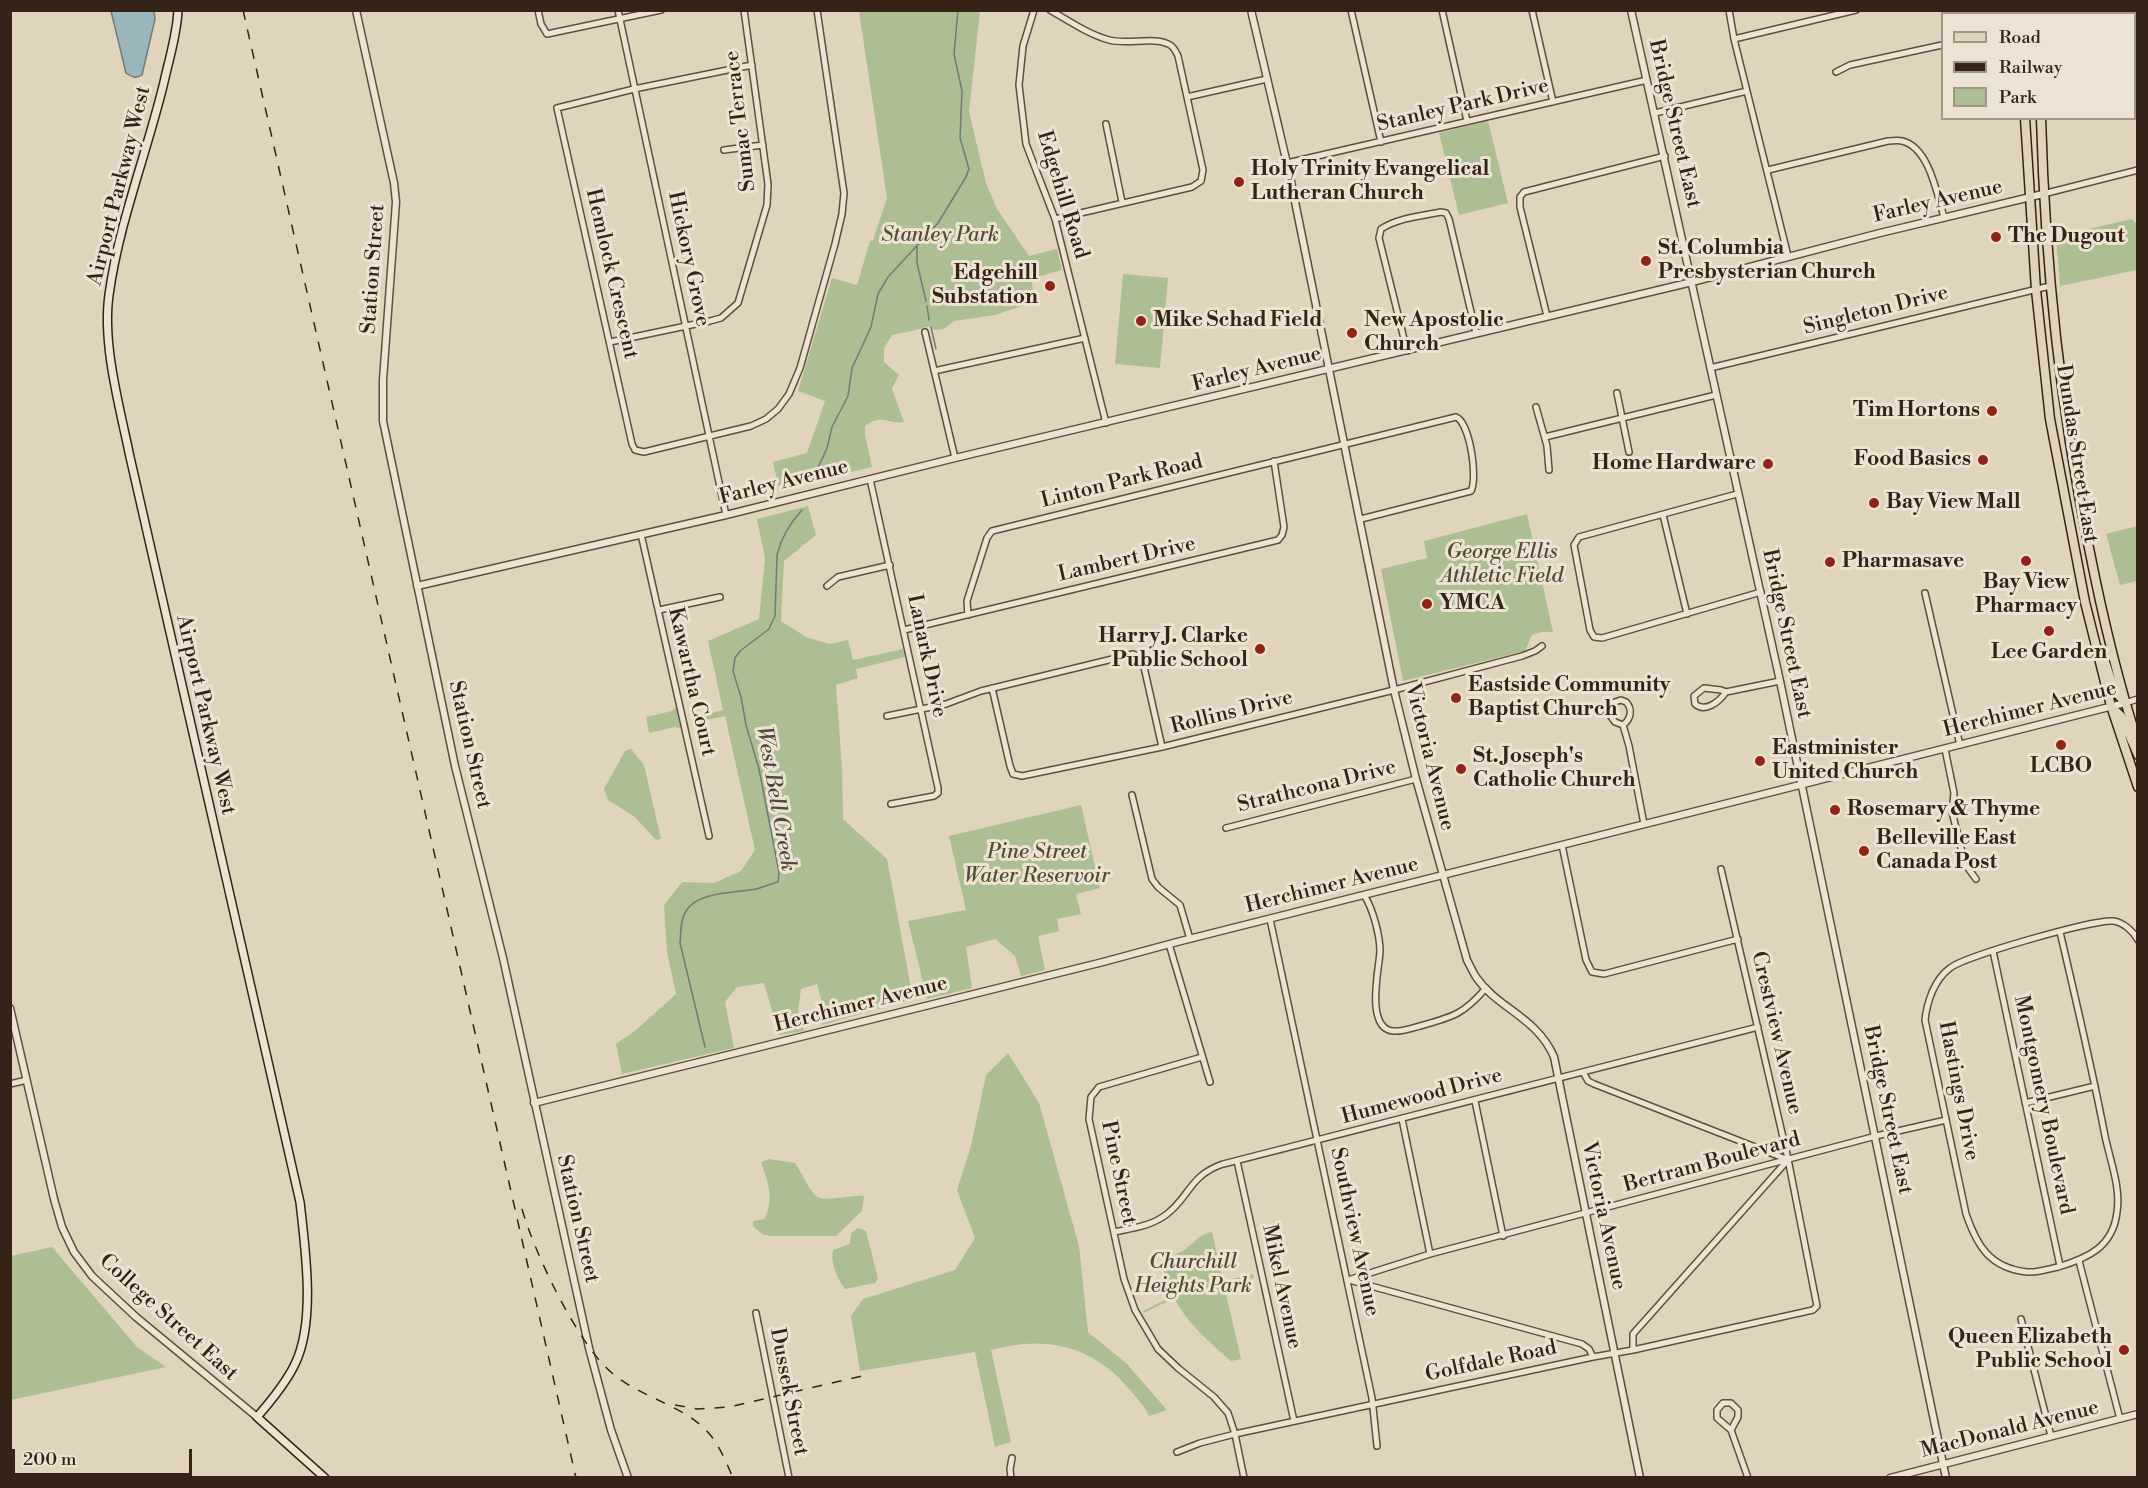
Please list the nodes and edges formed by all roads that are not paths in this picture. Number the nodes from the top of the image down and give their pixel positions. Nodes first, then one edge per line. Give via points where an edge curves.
1 (178, 10) edge
2 (356, 10) edge
3 (538, 10) edge
4 (618, 10) edge
5 (661, 10) edge
6 (744, 10) edge
7 (818, 10) edge
8 (1034, 10) edge
9 (1050, 10) edge
10 (1251, 10) edge
11 (1351, 10) edge
12 (1442, 10) edge
13 (1532, 10) edge
14 (1631, 10) edge
15 (1729, 10) edge
16 (1856, 10) edge
17 (620, 20) junction
18 (1734, 39) junction
19 (1941, 45) edge
20 (752, 65) junction
21 (1836, 72) dead end
22 (1266, 79) junction
23 (1647, 80) junction
24 (634, 88) junction
25 (1747, 91) junction
26 (1187, 97) junction
27 (1554, 102) junction
28 (1655, 113) junction
29 (2025, 120) edge
30 (2041, 120) edge
31 (1467, 121) junction
32 (1106, 124) dead end
33 (1381, 142) junction
34 (762, 145) junction
35 (724, 150) dead end
36 (2042, 153) junction
37 (2027, 154) junction
38 (1665, 156) junction
39 (1287, 164) junction
40 (1768, 170) junction
41 (2138, 170) edge
42 (2043, 194) junction
43 (2029, 197) junction
44 (1122, 202) junction
45 (1944, 217) junction
46 (1055, 219) junction
47 (1788, 256) junction
48 (1692, 282) junction
49 (2050, 286) junction
50 (2036, 290) junction
51 (1547, 316) junction
52 (685, 325) junction
53 (925, 332) dead end
54 (1476, 333) junction
55 (1085, 338) junction
56 (610, 342) junction
57 (1407, 351) junction
58 (1710, 368) junction
59 (1330, 369) junction
60 (934, 371) junction
61 (1617, 393) dead end
62 (1716, 395) junction
63 (1536, 407) dead end
64 (1621, 419) junction
65 (1106, 423) junction
66 (709, 436) junction
67 (1545, 437) junction
68 (1346, 444) junction
69 (1629, 452) dead end
70 (955, 458) junction
71 (1274, 461) junction
72 (1549, 470) dead end
73 (870, 479) junction
74 (1737, 494) junction
75 (726, 515) junction
76 (1663, 515) junction
77 (1361, 519) junction
78 (641, 534) junction
79 (890, 565) junction
80 (417, 586) junction
81 (827, 586) dead end
82 (1761, 592) junction
83 (1925, 593) dead end
84 (720, 597) dead end
85 (658, 610) junction
86 (1687, 614) junction
87 (968, 615) junction
88 (904, 630) junction
89 (2094, 639) junction
90 (1542, 646) dead end
91 (1780, 681) junction
92 (992, 688) junction
93 (1395, 690) junction
94 (1726, 692) junction
95 (2138, 699) edge
96 (2126, 703) junction
97 (2111, 706) junction
98 (921, 709) junction
99 (887, 716) dead end
100 (1623, 725) junction
101 (2138, 742) edge
102 (1960, 745) junction
103 (1162, 747) junction
104 (1945, 749) junction
105 (2138, 754) edge
106 (1416, 779) junction
107 (1801, 785) junction
108 (2138, 787) edge
109 (1132, 795) dead end
110 (891, 804) dead end
111 (1644, 824) junction
112 (1226, 828) dead end
113 (709, 836) dead end
114 (1562, 845) junction
115 (1721, 869) dead end
116 (1442, 875) junction
117 (1976, 879) dead end
118 (1364, 895) junction
119 (1270, 919) junction
120 (2060, 932) junction
121 (1190, 939) junction
122 (1738, 939) junction
123 (2138, 940) edge
124 (1169, 944) junction
125 (1993, 951) junction
126 (1486, 988) junction
127 (10, 1008) edge
128 (1758, 1027) junction
129 (1202, 1057) junction
130 (1584, 1072) junction
131 (1558, 1078) junction
132 (27, 1080) junction
133 (1210, 1082) dead end
134 (10, 1084) edge
135 (2095, 1086) junction
136 (1475, 1101) junction
137 (534, 1103) junction
138 (2025, 1103) junction
139 (1402, 1119) junction
140 (1946, 1120) junction
141 (1876, 1136) junction
142 (1317, 1141) junction
143 (1788, 1159) junction
144 (1237, 1161) junction
145 (1585, 1214) junction
146 (1114, 1232) junction
147 (1503, 1236) junction
148 (1430, 1254) junction
149 (2079, 1261) junction
150 (2060, 1266) junction
151 (1348, 1280) junction
152 (1813, 1310) joint
153 (756, 1313) dead end
154 (2021, 1319) dead end
155 (1633, 1350) junction
156 (1615, 1354) junction
157 (1593, 1357) junction
158 (1373, 1405) junction
159 (2138, 1414) edge
160 (257, 1417) junction
161 (2120, 1419) junction
162 (1294, 1421) junction
163 (1731, 1430) junction
164 (1235, 1434) junction
165 (2051, 1436) junction
166 (1377, 1446) dead end
167 (1177, 1452) dead end
168 (1012, 1458) dead end
169 (1944, 1464) junction
170 (325, 1478) edge
171 (628, 1478) edge
172 (789, 1478) edge
173 (1011, 1478) edge
174 (1244, 1478) edge
175 (1640, 1478) edge
176 (1748, 1478) edge
177 (1890, 1478) edge
178 (1946, 1478) edge

1 - 160 main road, Airport Parkway West via 159,104 118,248 108,323 113,377 130,457 300,1202 306,1266 303,1339 296,1363
2 - 80 street, Station Street via 394,183 383,421
3 - 17 street via 547,34
4 - 17 street, Hickory Grove
5 - 17 street
6 - 20 street, Sumac Terrace
7 - 66 street via 844,193 835,243 789,394 766,420
8 - 46 street, Edgehill Road via 1023,46 1020,105 1026,144
9 - 26 street via 1111,40 1173,46
10 - 22 street, Victoria Avenue
11 - 33 street
12 - 31 street
13 - 27 street
14 - 23 street, Bridge Street East
15 - 18 street
16 - 18 street
17 - 24 street, Hickory Grove
18 - 25 street
19 - 21 street via 1850,65
20 - 24 street
20 - 34 street, Sumac Terrace
22 - 26 street
22 - 39 street, Victoria Avenue
23 - 27 street, Stanley Park Drive
23 - 28 street, Bridge Street East
24 - 52 street, Hickory Grove
24 - 56 street, Hemlock Crescent via 557,108
25 - 28 street
25 - 40 street
26 - 44 street via 1203,170 1201,181 1192,187
27 - 31 street, Stanley Park Drive
28 - 38 street, Bridge Street East
29 - 37 main road, Dundas Street East
30 - 36 main road, Dundas Street East
31 - 33 street, Stanley Park Drive
32 - 44 street
33 - 39 street, Stanley Park Drive
34 - 35 street
34 - 52 street, Sumac Terrace via 767,205 738,303 721,318
36 - 37 main road
36 - 42 main road, Dundas Street East
37 - 43 main road, Dundas Street East
38 - 48 street, Bridge Street East
38 - 51 street via 1524,192 1520,197
39 - 59 street, Victoria Avenue
40 - 45 street via 1902,141 1924,157
40 - 47 street
41 - 42 street, Farley Avenue
42 - 43 street, Farley Avenue
42 - 49 main road, Dundas Street East
43 - 45 street, Farley Avenue
43 - 50 main road, Dundas Street East
44 - 46 street
45 - 47 street, Farley Avenue
46 - 55 street, Edgehill Road
47 - 48 street, Farley Avenue
48 - 51 street, Farley Avenue
48 - 58 street, Bridge Street East
49 - 50 street, Singleton Drive
49 - 96 main road, Dundas Street East via 2079,499 2104,621
50 - 58 street, Singleton Drive
50 - 89 main road, Dundas Street East via 2050,418
51 - 54 street, Farley Avenue
52 - 56 street, Sumac Terrace
52 - 66 street, Hickory Grove
53 - 60 street
54 - 57 street, Farley Avenue
54 - 57 street via 1446,213 1390,223 1381,229 1379,238
55 - 60 street
55 - 65 street, Edgehill Road
56 - 66 street, Hemlock Crescent via 635,450 644,452
57 - 59 street, Farley Avenue
58 - 62 street, Bridge Street East
59 - 65 street, Farley Avenue
59 - 68 street, Victoria Avenue
60 - 70 street
61 - 64 street
62 - 64 street
62 - 74 street, Bridge Street East
63 - 67 street
64 - 67 street
64 - 69 street
65 - 70 street, Farley Avenue
66 - 75 street, Hickory Grove
67 - 72 street
68 - 71 street, Linton Park Road
68 - 77 street, Victoria Avenue
68 - 77 street, Linton Park Road via 1456,417 1464,425 1472,456 1475,484 1471,491
70 - 73 street, Farley Avenue
71 - 87 street, Linton Park Road via 992,531 967,601
71 - 87 street, Lambert Drive via 1284,527 1278,540
73 - 75 street, Farley Avenue
73 - 79 street, Lanark Drive
74 - 76 street
74 - 82 street, Bridge Street East
75 - 78 street, Farley Avenue
76 - 86 street
76 - 86 street via 1575,541 1590,630 1594,637 1602,638
77 - 93 street, Victoria Avenue
78 - 80 street, Farley Avenue
78 - 85 street, Kawartha Court
79 - 81 street via 838,577
79 - 88 street, Lanark Drive
80 - 137 street, Station Street
82 - 86 street
82 - 91 street, Bridge Street East
83 - 102 street
84 - 85 street
85 - 113 street, Kawartha Court
87 - 88 street, Lambert Drive
88 - 98 street, Lanark Drive
89 - 96 main road via 2103,653 2117,696
89 - 97 main road, Dundas Street East
90 - 93 street, Rollins Drive via 1522,656
91 - 94 street
91 - 107 street, Bridge Street East
92 - 98 street
92 - 103 street, Rollins Drive via 1014,774 1050,771
92 - 103 street via 1133,654 1141,657
93 - 103 street, Rollins Drive
93 - 106 street, Victoria Avenue
94 - 94 street via 1704,688 1695,696 1695,704 1701,708 1712,706
95 - 96 street, Herchimer Avenue
96 - 97 street, Herchimer Avenue
96 - 101 main road, Dundas Street East
97 - 102 street, Herchimer Avenue
97 - 105 main road via 2121,716
97 - 108 main road, Dundas Street East
98 - 99 street
98 - 110 street, Lanark Drive via 938,793
100 - 100 street via 1631,710 1626,702 1615,701 1609,714
100 - 111 street
102 - 104 street, Herchimer Avenue
104 - 107 street, Herchimer Avenue
104 - 117 street via 1954,793 1952,812 1965,864
106 - 112 street, Strathcona Drive
106 - 116 street, Victoria Avenue
107 - 111 street, Herchimer Avenue
107 - 141 street, Bridge Street East
109 - 121 street via 1152,879 1180,905
111 - 114 street, Herchimer Avenue
114 - 116 street, Herchimer Avenue
114 - 122 street via 1586,960 1592,972 1604,975
115 - 122 street, Crestview Avenue
116 - 118 street, Herchimer Avenue
116 - 126 street, Victoria Avenue via 1467,960
118 - 119 street, Herchimer Avenue
118 - 126 street via 1378,936 1375,998 1382,1025 1391,1031 1404,1030 1448,1018 1462,1012
119 - 121 street, Herchimer Avenue
119 - 142 street, Southview Avenue
120 - 123 street, Hastings Drive via 2114,921 2134,933
120 - 125 street, Hastings Drive
120 - 135 street
121 - 124 street, Herchimer Avenue
122 - 128 street, Crestview Avenue
124 - 129 street
124 - 137 street, Herchimer Avenue
125 - 138 street, Montgomery Boulevard
125 - 140 street, Hastings Drive via 1949,969 1928,1000 1925,1020
126 - 131 street, Victoria Avenue via 1537,1030 1551,1049
127 - 132 street, College Street East
128 - 130 street, Humewood Drive
128 - 143 street, Crestview Avenue
129 - 133 street
129 - 146 street, Pine Street via 1105,1084 1091,1097 1089,1119
130 - 131 street, Humewood Drive
130 - 143 street via 1594,1084
131 - 136 street, Humewood Drive
131 - 145 street, Victoria Avenue
132 - 134 street
132 - 160 street, College Street East via 54,1199 74,1252 92,1276 136,1317
135 - 138 street
135 - 149 street via 2117,1193 2117,1212 2104,1243
136 - 139 street, Humewood Drive
136 - 147 street
137 - 171 street, Station Street via 597,1381
138 - 150 street, Montgomery Boulevard
139 - 142 street, Humewood Drive
139 - 148 street
140 - 141 street, Bertram Boulevard
140 - 150 street, Hastings Drive via 1966,1214 1982,1249 1996,1263 2012,1269 2029,1272
141 - 143 street, Bertram Boulevard
141 - 169 street, Bridge Street East
142 - 144 street, Humewood Drive
142 - 151 street, Southview Avenue
143 - 145 street, Bertram Boulevard
143 - 152 street, Crestview Avenue via 1817,1306
143 - 155 street via 1633,1334
144 - 146 street, Humewood Drive via 1200,1176 1161,1219
144 - 162 street, Mikel Avenue
145 - 147 street, Bertram Boulevard
145 - 156 street, Victoria Avenue
146 - 164 street, Pine Street via 1129,1295 1142,1324 1168,1359 1222,1405
147 - 148 street, Bertram Boulevard
148 - 151 street, Bertram Boulevard
149 - 150 street, Hastings Drive
149 - 161 street
151 - 157 street via 1582,1344
151 - 158 street, Southview Avenue
152 - 155 street, Golfdale Road
153 - 172 street, Dussek Street
154 - 165 street
155 - 156 street, Golfdale Road
156 - 157 street, Golfdale Road
156 - 175 street, Victoria Avenue
157 - 158 street, Golfdale Road
158 - 162 street, Golfdale Road
158 - 166 street, Southview Avenue
159 - 161 street, MacDonald Avenue
160 - 170 main road, College Street East
161 - 165 street, MacDonald Avenue
162 - 164 street, Golfdale Road
163 - 163 street via 1738,1410 1731,1403 1723,1403 1717,1418
163 - 176 street
164 - 167 street, Golfdale Road
164 - 174 street, Pine Street
165 - 169 street, MacDonald Avenue
168 - 173 street
169 - 177 street, MacDonald Avenue
169 - 178 street, Bridge Street East

